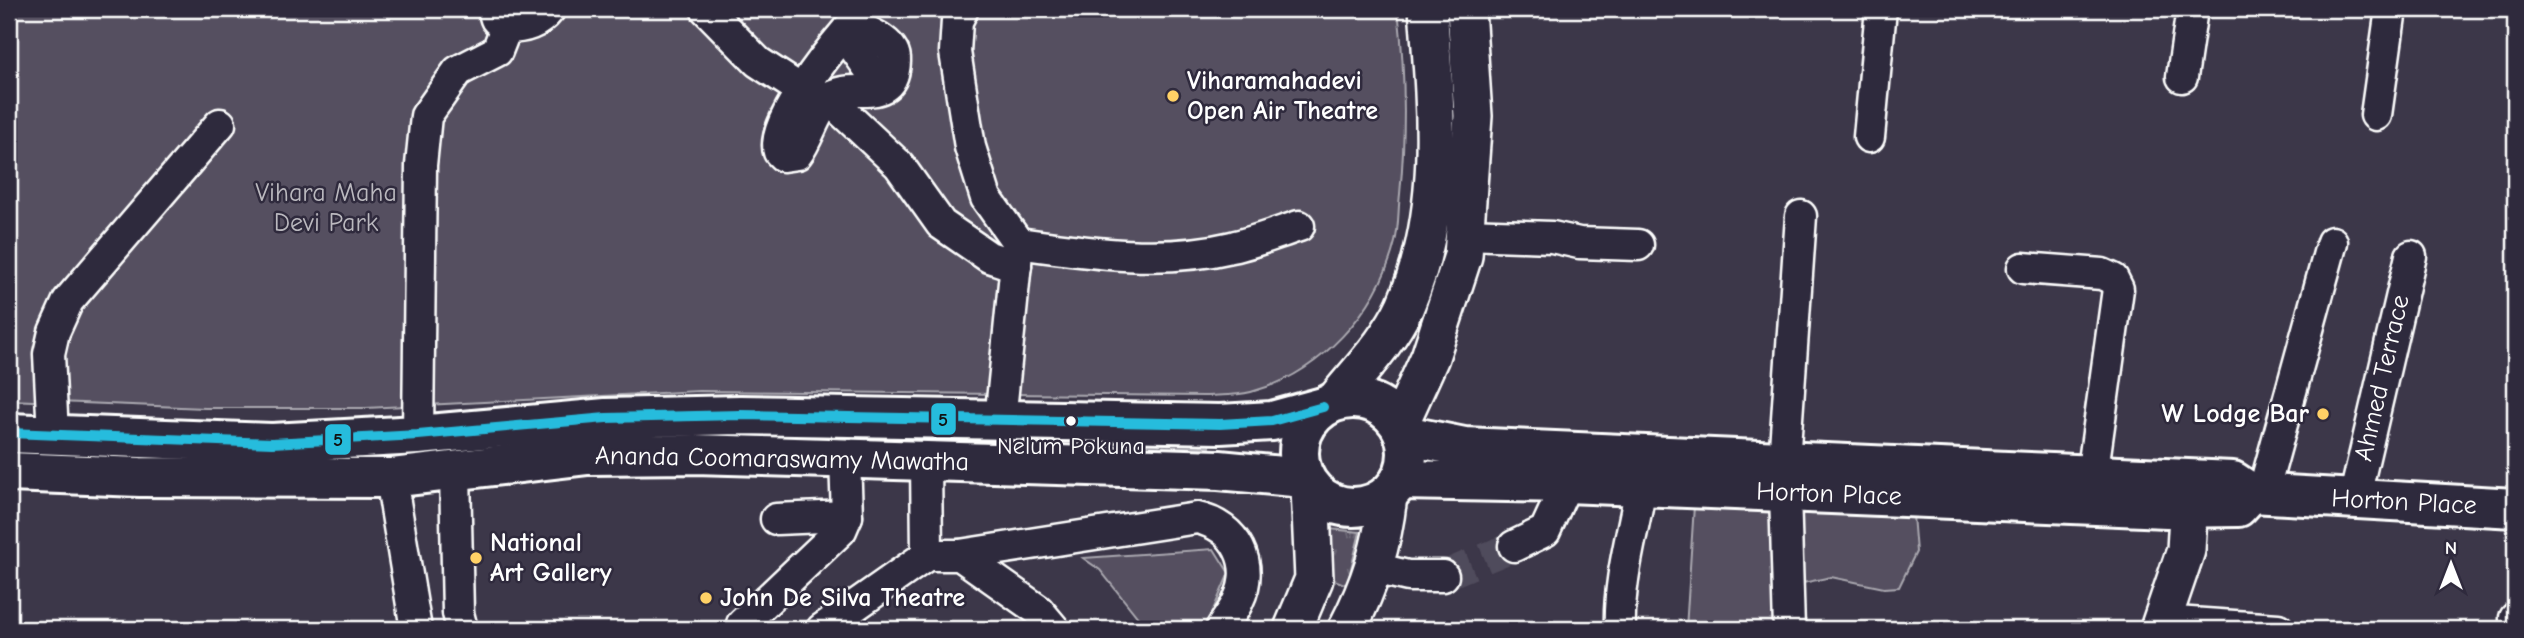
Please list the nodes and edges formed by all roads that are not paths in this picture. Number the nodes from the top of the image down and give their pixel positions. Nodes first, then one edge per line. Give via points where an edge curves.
1 (550, 9) edge
2 (706, 9) edge
3 (963, 9) edge
4 (1428, 9) edge
5 (1465, 9) edge
6 (1881, 9) edge
7 (2192, 9) edge
8 (2391, 9) edge
9 (499, 18) edge
10 (2182, 77) dead end
11 (814, 94) junction
12 (2376, 115) dead end
13 (220, 124) dead end
14 (1869, 136) dead end
15 (1801, 216) dead end
16 (1299, 226) dead end
17 (1465, 234) junction
18 (2332, 242) dead end
19 (1638, 244) dead end
20 (1017, 254) junction
21 (2410, 256) dead end
22 (2024, 268) dead end
23 (1329, 404) junction
24 (1000, 421) junction
25 (1402, 430) junction
26 (9, 433) edge
27 (53, 435) junction
28 (418, 435) junction
29 (845, 458) junction
30 (926, 460) junction
31 (9, 472) edge
32 (455, 472) junction
33 (2092, 476) junction
34 (1785, 477) junction
35 (391, 478) junction
36 (1307, 483) junction
37 (1566, 483) junction
38 (1641, 486) junction
39 (1394, 487) junction
40 (2257, 493) junction
41 (2179, 494) junction
42 (2354, 500) junction
43 (2515, 508) edge
44 (847, 516) junction
45 (776, 519) dead end
46 (1514, 546) tunnel mouth
47 (927, 555) junction
48 (960, 555) junction
49 (1374, 568) junction
50 (1443, 576) tunnel mouth
51 (2515, 618) edge
52 (742, 624) dead end
53 (2158, 627) edge
54 (416, 629) edge
55 (462, 629) edge
56 (822, 629) edge
57 (1054, 629) edge
58 (1221, 629) edge
59 (1293, 629) edge
60 (1347, 629) edge
61 (1620, 629) edge
62 (1789, 629) edge
63 (2278, 629) edge
64 (2515, 629) edge

1 - 9 street via 529,26
2 - 11 street via 746,52
3 - 20 street via 957,21 955,52 970,147 986,198
4 - 23 main road via 1437,120 1427,237 1405,306 1386,338
5 - 17 main road via 1473,116
6 - 14 street
7 - 10 street
8 - 12 street
9 - 28 street via 497,51 458,71 426,116 421,165
11 - 11 street via 848,29 851,43 882,87 874,92
11 - 20 street via 899,165 941,224 989,257
13 - 27 street via 68,301 49,354
15 - 34 street
16 - 20 street via 1231,248 1168,256
17 - 19 street
17 - 25 main road via 1463,256
18 - 40 street
20 - 24 street
21 - 42 street, Ahmed Terrace
22 - 33 street via 2102,274 2113,279 2118,289
23 - 24 highway, Ananda Coomaraswamy Mawatha via 1272,421 1220,424
23 - 25 highway via 1353,399 1371,402 1387,411
23 - 36 highway via 1311,418 1298,447
24 - 28 highway, Ananda Coomaraswamy Mawatha via 606,418
25 - 34 highway, Horton Place via 1464,447
25 - 39 highway via 1406,466
26 - 27 highway, Ananda Coomaraswamy Mawatha
27 - 28 highway, Ananda Coomaraswamy Mawatha via 272,443
29 - 30 highway, Ananda Coomaraswamy Mawatha
29 - 32 highway, Ananda Coomaraswamy Mawatha via 588,455
29 - 44 street
30 - 36 highway, Ananda Coomaraswamy Mawatha via 1219,470
30 - 47 street
31 - 35 highway, Ananda Coomaraswamy Mawatha
32 - 35 highway, Ananda Coomaraswamy Mawatha
32 - 55 street
33 - 34 highway, Horton Place
33 - 41 highway, Horton Place
34 - 38 highway, Horton Place
34 - 41 highway, Horton Place
34 - 62 street
35 - 54 street
36 - 39 highway via 1323,499 1347,507 1373,504
36 - 59 main road via 1314,579
37 - 38 highway, Horton Place
37 - 39 highway, Horton Place
37 - 46 street via 1545,531
38 - 61 street via 1621,580
39 - 49 main road
40 - 41 highway, Horton Place via 2233,481
40 - 42 highway, Horton Place
41 - 53 main road
42 - 43 highway, Horton Place
44 - 45 street
44 - 52 street via 841,530
47 - 48 street
47 - 56 street
48 - 57 street via 1038,610
48 - 58 street via 1197,518 1216,522 1240,549 1244,564 1239,601
49 - 50 street via 1408,576
49 - 60 main road
51 - 64 street
53 - 63 street

